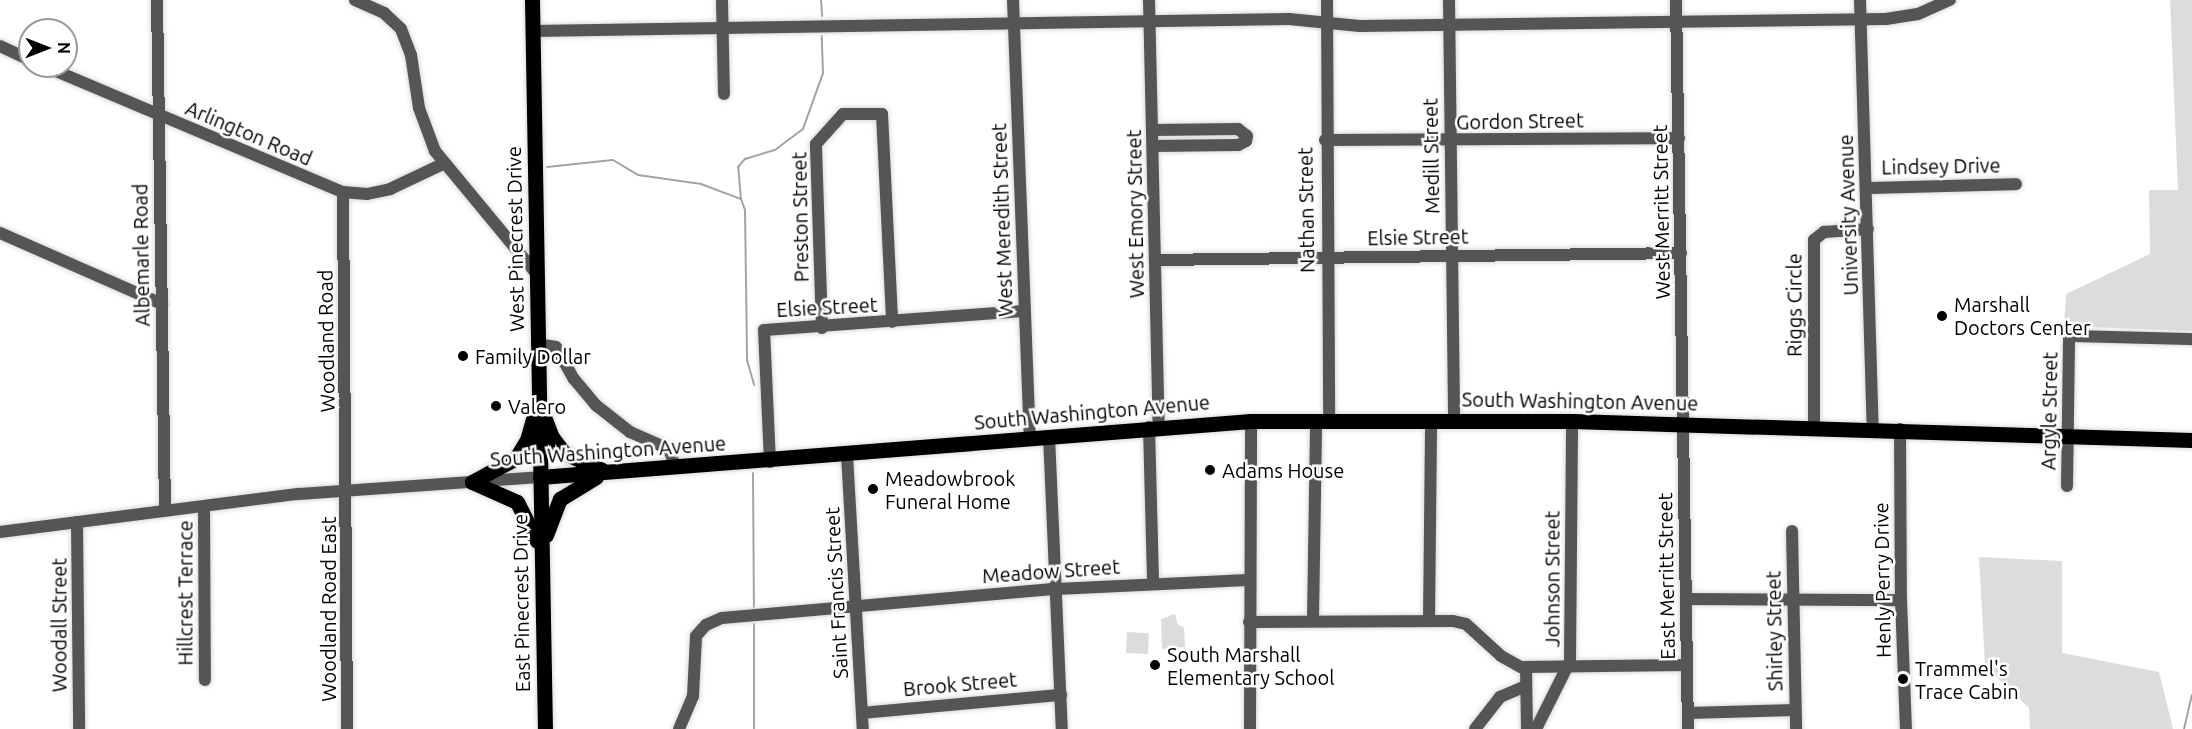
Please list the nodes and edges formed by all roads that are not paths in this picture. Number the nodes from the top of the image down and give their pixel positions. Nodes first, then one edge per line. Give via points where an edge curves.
1 (157, 0) edge
2 (355, 0) edge
3 (532, 0) edge
4 (722, 0) edge
5 (1013, 0) edge
6 (1149, 0) edge
7 (1326, 0) edge
8 (1449, 0) edge
9 (1676, 0) edge
10 (1860, 0) edge
11 (1950, 0) edge
12 (1861, 18) junction
13 (1149, 21) junction
14 (1677, 22) junction
15 (1324, 23) junction
16 (1015, 24) junction
17 (1449, 25) junction
18 (723, 28) junction
19 (533, 31) junction
20 (0, 46) edge
21 (18, 54) edge
22 (71, 78) edge
23 (724, 94) dead end
24 (158, 116) junction
25 (1153, 130) junction
26 (1679, 138) junction
27 (1325, 140) junction
28 (1450, 141) junction
29 (1153, 146) junction
30 (443, 164) junction
31 (2016, 184) dead end
32 (1868, 188) junction
33 (343, 192) junction
34 (1868, 229) junction
35 (0, 233) edge
36 (1681, 253) junction
37 (1452, 256) junction
38 (1326, 258) junction
39 (1156, 260) junction
40 (536, 273) junction
41 (162, 304) junction
42 (1024, 311) junction
43 (892, 322) junction
44 (822, 328) junction
45 (2192, 339) edge
46 (537, 344) junction
47 (538, 401) junction
48 (1323, 420) junction
49 (1431, 420) junction
50 (1454, 420) junction
51 (1251, 421) junction
52 (1572, 421) junction
53 (1684, 423) junction
54 (1154, 427) junction
55 (1814, 428) junction
56 (1872, 428) junction
57 (1900, 429) junction
58 (1049, 436) junction
59 (2068, 436) junction
60 (1029, 438) junction
61 (2192, 440) edge
62 (847, 455) junction
63 (770, 462) junction
64 (676, 468) junction
65 (608, 473) junction
66 (540, 477) junction
67 (472, 482) junction
68 (2067, 486) dead end
69 (348, 490) junction
70 (204, 507) junction
71 (165, 510) junction
72 (77, 522) junction
73 (1792, 531) dead end
74 (0, 532) edge
75 (542, 552) junction
76 (1249, 580) junction
77 (1153, 584) junction
78 (1056, 589) junction
79 (1793, 598) junction
80 (1687, 599) junction
81 (1900, 600) junction
82 (856, 606) junction
83 (1313, 620) junction
84 (1429, 621) junction
85 (1249, 622) junction
86 (1687, 665) junction
87 (1569, 666) junction
88 (1526, 667) junction
89 (205, 680) dead end
90 (1526, 686) junction
91 (1061, 695) junction
92 (1795, 711) junction
93 (862, 713) junction
94 (1688, 713) junction
95 (79, 729) edge
96 (347, 729) edge
97 (545, 729) edge
98 (679, 729) edge
99 (864, 729) edge
100 (1062, 729) edge
101 (1250, 729) edge
102 (1475, 729) edge
103 (1527, 729) edge
104 (1536, 729) edge
105 (1688, 729) edge
106 (1796, 729) edge
107 (1906, 729) edge

1 - 24 street, Albemarle Road
2 - 30 street via 384,13 405,36 423,123
3 - 19 main road, West Pinecrest Drive
4 - 18 street
5 - 16 street, West Meredith Street
6 - 13 street, West Emory Street
7 - 15 street, Nathan Street
8 - 17 street, Medill Street
9 - 14 street, West Merritt Street
10 - 12 street, University Avenue
11 - 12 street via 1918,14
12 - 14 street
12 - 32 street, University Avenue
13 - 15 street via 1288,19
13 - 16 street
13 - 25 street, West Emory Street
14 - 17 street
14 - 26 street, West Merritt Street
15 - 17 street
15 - 27 street, Nathan Street
16 - 18 street
16 - 42 street, West Meredith Street
17 - 28 street, Medill Street
18 - 19 street
18 - 23 street
19 - 40 main road, West Pinecrest Drive
20 - 21 street
22 - 24 street, Arlington Road
24 - 33 street, Arlington Road
24 - 41 street, Albemarle Road
25 - 29 street, West Emory Street
25 - 29 street via 1238,129 1247,136 1238,145
26 - 28 street, Gordon Street
26 - 36 street, West Merritt Street
27 - 28 street, Gordon Street
27 - 38 street, Nathan Street
28 - 37 street, Medill Street
29 - 39 street, West Emory Street
30 - 33 street, Arlington Road via 390,189 367,194
30 - 40 street
31 - 32 street, Lindsey Drive
32 - 34 street, University Avenue
33 - 69 street, Woodland Road
34 - 55 street, Riggs Circle via 1824,232 1814,240
34 - 56 street, University Avenue
35 - 41 street
36 - 37 street, Elsie Street
36 - 53 street, West Merritt Street
37 - 38 street, Elsie Street
37 - 50 street, Medill Street
38 - 39 street, Elsie Street
38 - 48 street, Nathan Street
39 - 54 street, West Emory Street
40 - 46 main road, West Pinecrest Drive
41 - 71 street, Albemarle Road
42 - 43 street, Elsie Street
42 - 60 street, West Meredith Street
43 - 44 street, Elsie Street
43 - 44 street, Preston Street via 882,114 843,114 816,144
44 - 63 street, Elsie Street via 764,330
45 - 59 street, Argyle Street via 2069,336
46 - 47 main road, West Pinecrest Drive
46 - 64 street via 556,347 574,379 597,406 630,432 669,449
47 - 65 main road via 548,429 561,449
47 - 66 main road, West Pinecrest Drive
47 - 67 main road via 527,440 516,458
48 - 49 main road, South Washington Avenue
48 - 51 main road, South Washington Avenue
48 - 83 street, Nathan Street
49 - 50 main road, South Washington Avenue
49 - 84 street
50 - 52 main road, South Washington Avenue
51 - 54 main road, South Washington Avenue
51 - 76 street
52 - 53 main road, South Washington Avenue
52 - 87 street, Johnson Street
53 - 55 main road, South Washington Avenue
53 - 80 street, East Merritt Street
54 - 58 main road, South Washington Avenue
54 - 77 street, West Emory Street
55 - 56 main road, South Washington Avenue
56 - 57 main road, South Washington Avenue
57 - 59 main road, South Washington Avenue
57 - 81 street, Henly Perry Drive
58 - 60 main road, South Washington Avenue
58 - 78 street
59 - 61 main road, South Washington Avenue
59 - 68 street, Argyle Street
60 - 62 main road, South Washington Avenue
62 - 63 main road, South Washington Avenue
62 - 82 street, Saint Francis Street
63 - 64 main road, South Washington Avenue
64 - 65 main road, South Washington Avenue
65 - 66 main road, South Washington Avenue
65 - 75 main road via 571,489 560,499
66 - 67 street, South Washington Avenue
66 - 75 main road, East Pinecrest Drive
67 - 69 street, South Washington Avenue
67 - 75 main road via 517,502
69 - 70 street, South Washington Avenue
69 - 96 street, Woodland Road East
70 - 71 street, South Washington Avenue
70 - 89 street, Hillcrest Terrace
71 - 72 street, South Washington Avenue
72 - 74 street, South Washington Avenue
72 - 95 street, Woodall Street
73 - 79 street, Shirley Street
75 - 97 main road, East Pinecrest Drive
76 - 77 street, Meadow Street
76 - 85 street
77 - 78 street, Meadow Street
78 - 82 street, Meadow Street
78 - 91 street
79 - 80 street
79 - 81 street
79 - 92 street, Shirley Street
80 - 86 street, East Merritt Street
81 - 107 street, Henly Perry Drive
82 - 93 street, Saint Francis Street
82 - 98 street, Meadow Street via 731,616 706,625 696,636 693,696
83 - 84 street
83 - 85 street
84 - 88 street via 1466,624 1507,660
85 - 101 street
86 - 87 street
86 - 94 street, East Merritt Street
87 - 88 street
87 - 104 street, Johnson Street
88 - 90 street, Johnson Street
90 - 102 street via 1500,697
90 - 103 street, Johnson Street
91 - 93 street, Brook Street
91 - 100 street
92 - 94 street
92 - 106 street, Shirley Street
93 - 99 street, Saint Francis Street
94 - 105 street, East Merritt Street

